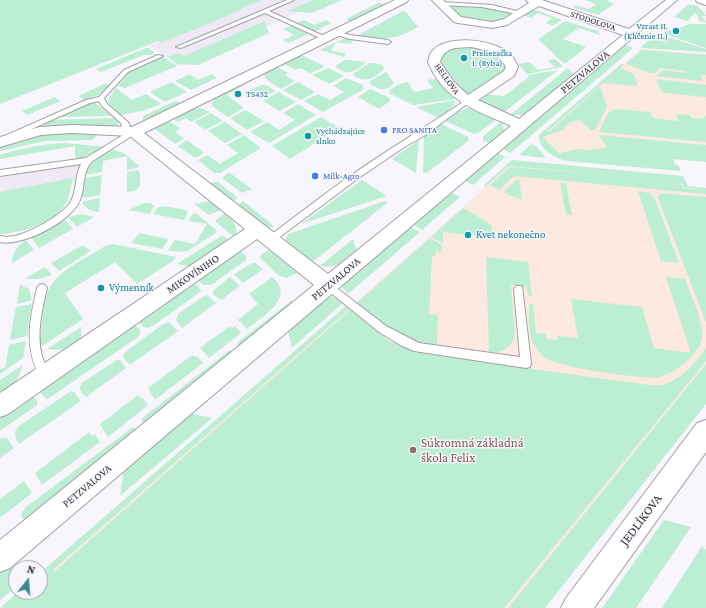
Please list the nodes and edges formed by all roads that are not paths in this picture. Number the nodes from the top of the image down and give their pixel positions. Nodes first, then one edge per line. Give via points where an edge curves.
1 (291, 0) edge
2 (403, 0) edge
3 (672, 0) edge
4 (701, 0) edge
5 (533, 1) edge
6 (439, 2) edge
7 (706, 2) edge
8 (265, 11) junction
9 (522, 13) junction
10 (336, 33) junction
11 (632, 34) junction
12 (324, 38) junction
13 (388, 42) dead end
14 (179, 47) dead end
15 (160, 56) dead end
16 (101, 98) junction
17 (468, 102) junction
18 (521, 125) junction
19 (129, 132) junction
20 (0, 141) edge
21 (88, 160) junction
22 (0, 173) edge
23 (263, 235) junction
24 (0, 239) edge
25 (329, 286) junction
26 (42, 288) dead end
27 (519, 289) dead end
28 (45, 376) junction
29 (0, 406) edge
30 (706, 432) edge
31 (0, 558) edge
32 (576, 608) edge

1 - 8 lane
2 - 10 street
3 - 11 street, PETZVALOVA
4 - 7 street
5 - 9 street
5 - 11 street, STODOLOVA
6 - 9 lane via 503,8
6 - 9 street via 458,20 486,24 504,23
8 - 12 lane
8 - 14 lane
10 - 12 street
10 - 13 lane
11 - 18 street, PETZVALOVA
12 - 19 street
15 - 16 lane via 126,71
16 - 19 lane via 104,105 124,122
16 - 20 lane via 88,101
17 - 17 street, HELLOVA via 510,73 512,64 503,54 487,47 468,44 450,46 436,54 435,66
17 - 18 street, HELLOVA
17 - 23 lane
18 - 25 street, PETZVALOVA
19 - 20 street via 91,129 50,130
19 - 21 lane
19 - 23 street via 151,144
21 - 22 lane
21 - 24 lane via 80,171 76,201 63,215 21,238
23 - 25 street
23 - 28 street, MIKOVÍNIHO
25 - 27 lane via 404,343 418,348 526,363
25 - 31 street, PETZVALOVA
26 - 28 lane via 34,336 35,354
28 - 29 street, MIKOVÍNIHO
30 - 32 street, JEDLÍKOVA

